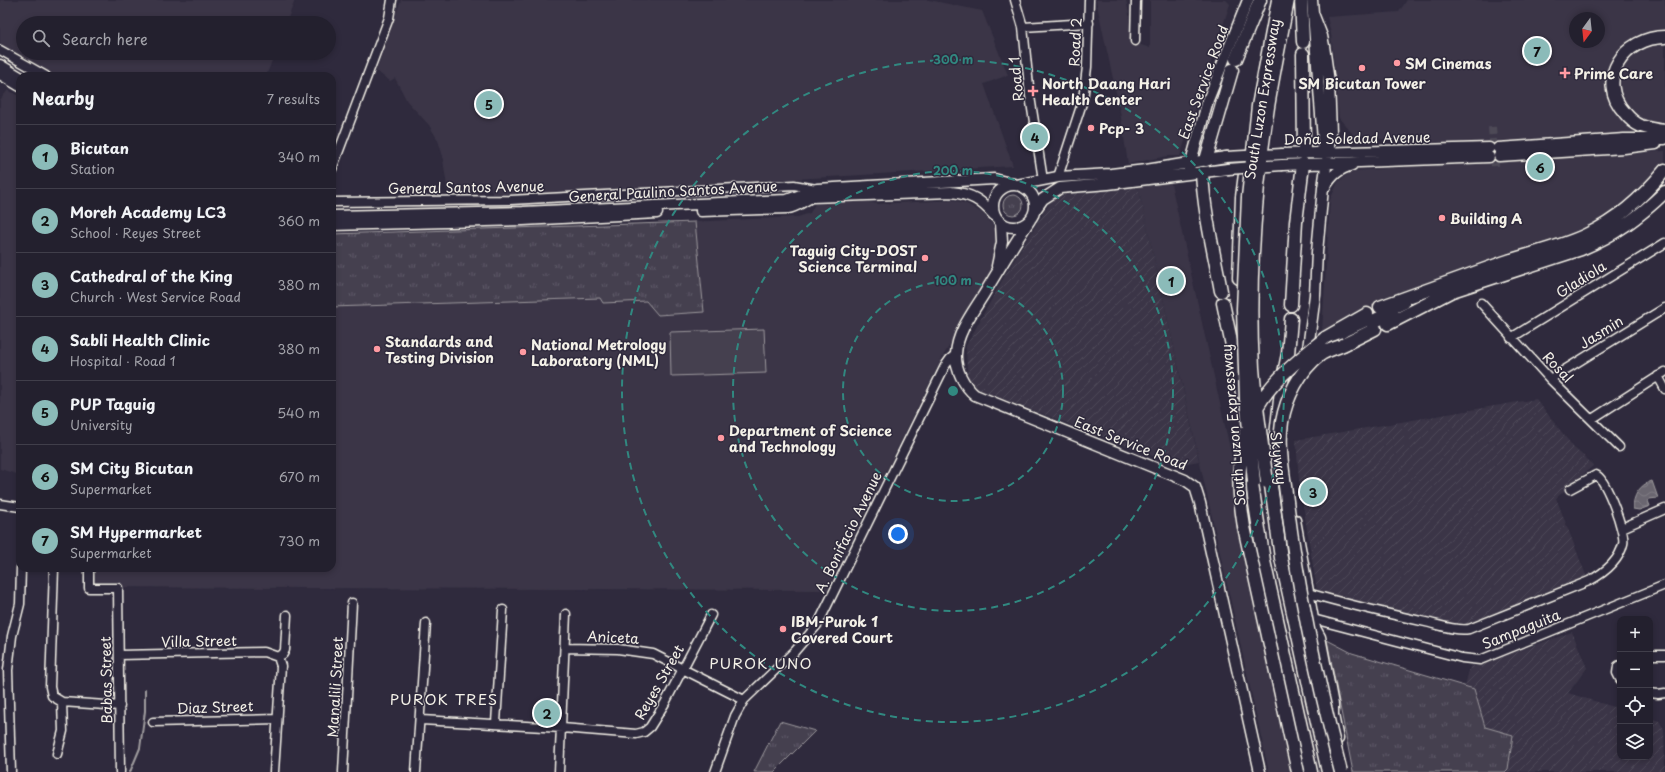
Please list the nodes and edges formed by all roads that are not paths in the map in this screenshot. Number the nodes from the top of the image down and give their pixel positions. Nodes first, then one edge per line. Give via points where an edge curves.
1 (392, 0) edge
2 (1015, 0) edge
3 (1089, 0) edge
4 (1136, 0) edge
5 (1248, 0) edge
6 (1260, 0) edge
7 (1273, 0) edge
8 (1278, 0) edge
9 (1288, 0) edge
10 (1294, 0) edge
11 (1301, 0) edge
12 (1312, 0) edge
13 (1089, 23) junction
14 (1023, 27) junction
15 (1665, 37) edge
16 (1135, 41) dead end
17 (1303, 42) dead end
18 (0, 50) edge
19 (1303, 54) dead end
20 (16, 59) edge
21 (18, 60) edge
22 (0, 65) edge
23 (39, 72) edge
24 (0, 74) edge
25 (16, 75) edge
26 (16, 84) edge
27 (1665, 131) edge
28 (1665, 139) edge
29 (1665, 143) edge
30 (1325, 152) junction
31 (1494, 152) junction
32 (1226, 157) joint
33 (336, 158) edge
34 (1304, 159) junction
35 (1206, 160) junction
36 (1190, 162) junction
37 (1362, 162) junction
38 (1323, 163) junction
39 (1665, 170) edge
40 (1202, 173) junction
41 (1188, 174) junction
42 (1665, 176) edge
43 (1058, 177) junction
44 (1043, 180) junction
45 (1015, 185) junction
46 (1665, 185) edge
47 (1323, 188) junction
48 (817, 189) junction
49 (1665, 192) edge
50 (415, 201) junction
51 (336, 202) edge
52 (1036, 209) junction
53 (416, 215) junction
54 (994, 215) junction
55 (336, 216) edge
56 (1030, 220) junction
57 (1001, 223) junction
58 (336, 225) edge
59 (1665, 243) edge
60 (1562, 251) junction
61 (1317, 252) junction
62 (994, 277) junction
63 (1481, 303) dead end
64 (1291, 305) dead end
65 (1380, 307) dead end
66 (1665, 308) edge
67 (1367, 314) dead end
68 (1291, 319) dead end
69 (1388, 324) dead end
70 (1375, 330) dead end
71 (1511, 338) junction
72 (956, 354) junction
73 (1306, 361) junction
74 (1661, 374) edge
75 (1550, 379) junction
76 (1665, 389) edge
77 (1242, 393) junction
78 (1592, 419) junction
79 (1619, 447) dead end
80 (1270, 481) junction
81 (1570, 489) dead end
82 (0, 504) edge
83 (16, 506) edge
84 (1665, 509) edge
85 (1622, 528) junction
86 (22, 572) edge
87 (54, 572) edge
88 (89, 572) edge
89 (1665, 584) edge
90 (1308, 593) junction
91 (352, 603) dead end
92 (503, 610) dead end
93 (566, 614) dead end
94 (286, 615) dead end
95 (711, 615) dead end
96 (426, 623) dead end
97 (1314, 624) junction
98 (565, 648) junction
99 (119, 655) junction
100 (1653, 655) edge
101 (1665, 655) edge
102 (278, 657) junction
103 (683, 669) junction
104 (1653, 693) edge
105 (1665, 693) edge
106 (744, 700) junction
107 (62, 702) junction
108 (120, 706) junction
109 (277, 719) junction
110 (421, 720) junction
111 (153, 722) dead end
112 (496, 723) junction
113 (562, 728) junction
114 (57, 754) dead end
115 (11, 772) edge
116 (120, 772) edge
117 (274, 772) edge
118 (343, 772) edge
119 (416, 772) edge
120 (559, 772) edge
121 (715, 772) edge
122 (1260, 772) edge
123 (1298, 772) edge
124 (1311, 772) edge
125 (1315, 772) edge
126 (1325, 772) edge
127 (1328, 772) edge
128 (1341, 772) edge
129 (1345, 772) edge

1 - 33 street via 389,18
2 - 14 street, Road 1
3 - 13 street, Road 2
4 - 16 street
5 - 36 main road, East Service Road via 1208,100
6 - 35 highway via 1234,65
7 - 77 highway, South Luzon Expressway via 1253,105 1242,197 1239,302 1239,368
8 - 125 highway, Skyway, bridge via 1258,106 1248,196 1243,309 1246,399 1254,482 1267,561
9 - 126 highway, Skyway, bridge via 1268,108 1258,197 1252,309 1253,368 1278,559
10 - 80 highway, South Luzon Expressway via 1273,108 1261,197 1257,253 1257,368
11 - 17 highway
12 - 30 main road via 1313,13 1322,36 1329,82 1331,132
13 - 14 street
13 - 43 street, Road 2 via 1082,100
14 - 44 street, Road 1 via 1030,96
15 - 27 highway via 1651,38 1636,44 1622,57 1614,70 1612,81 1619,106 1631,120 1652,130
18 - 20 street
19 - 34 highway
21 - 23 street
22 - 25 main road
24 - 26 main road
28 - 31 main road, Doña Soledad Avenue via 1624,139
29 - 31 main road, Doña Soledad Avenue via 1624,148
30 - 31 main road, Doña Soledad Avenue
30 - 34 main road, Doña Soledad Avenue
30 - 38 main road
31 - 37 main road, Doña Soledad Avenue
32 - 34 main road, Doña Soledad Avenue, bridge via 1282,154
32 - 35 main road, General Paulino Santos Avenue
34 - 38 main road, Doña Soledad Avenue
34 - 40 main road, Doña Soledad Avenue, bridge via 1282,165
34 - 64 highway via 1296,222
35 - 36 main road, General Paulino Santos Avenue
35 - 40 main road
36 - 41 main road, East Service Road
36 - 43 main road, General Paulino Santos Avenue via 1111,174
37 - 38 main road, Doña Soledad Avenue
37 - 47 main road via 1336,172
38 - 47 main road
38 - 61 main road via 1315,222
39 - 65 highway via 1626,210 1585,236
40 - 41 main road
40 - 77 highway via 1206,216
41 - 52 main road via 1060,188 1043,199
42 - 60 street via 1623,218
43 - 44 main road, General Paulino Santos Avenue
44 - 45 main road, General Paulino Santos Avenue
45 - 48 main road, General Paulino Santos Avenue via 994,179
45 - 52 main road via 1028,189 1033,195
45 - 54 main road via 1001,189 996,194 993,200
46 - 60 street via 1628,222 1594,242
47 - 61 main road
48 - 50 street, General Santos Avenue via 794,185 518,200
48 - 53 main road, General Paulino Santos Avenue via 787,200
49 - 69 highway via 1641,215 1602,241 1452,291
50 - 51 street, General Santos Avenue
50 - 53 street
52 - 56 main road
53 - 55 main road, General Paulino Santos Avenue
54 - 57 main road
54 - 58 main road, General Paulino Santos Avenue via 982,202 973,197 951,192 812,197 788,208 523,220
56 - 57 main road via 1017,227
56 - 62 main road, East Service Road
57 - 62 main road, East Service Road via 1001,250
59 - 71 street, Gladiola
60 - 73 street via 1462,281 1350,335
61 - 73 main road via 1315,295
62 - 72 main road, East Service Road via 962,332
63 - 71 street, Rosal
66 - 75 street, Jasmin
67 - 123 highway, bridge via 1325,338 1292,366 1262,399 1247,429 1238,471 1244,527
68 - 80 highway
70 - 128 highway, bridge via 1322,354 1310,364 1291,394 1282,422 1282,453 1295,561 1323,701
71 - 75 street, Rosal
72 - 106 street, A. Bonifacio Avenue via 945,366 818,624 795,651
72 - 122 main road, East Service Road via 958,370 975,395 1185,480 1194,487 1200,503
73 - 90 main road via 1288,409 1286,442 1295,523
74 - 76 street
74 - 78 street
75 - 78 street, Rosal
77 - 124 highway, South Luzon Expressway via 1251,483 1264,562
78 - 79 street, Rosal
80 - 127 highway, South Luzon Expressway via 1287,589
81 - 85 street via 1593,476 1599,476 1610,495
82 - 83 street
84 - 85 street
85 - 90 street via 1624,539 1621,551 1611,567 1602,574 1465,630
86 - 115 street via 20,604 12,636 8,675
87 - 107 street via 50,688 52,696
88 - 99 street, Babas Street via 89,588 118,588
89 - 97 street, Sampaguita via 1480,660
90 - 97 main road
91 - 118 street, Manalili Street
92 - 112 street
93 - 98 street
94 - 102 street via 285,650
95 - 103 street, Reyes Street
96 - 110 street
97 - 129 main road via 1320,637
98 - 103 street, Aniceta via 644,652 661,657
98 - 113 street
99 - 102 street, Villa Street via 264,652
99 - 108 street, Babas Street
100 - 101 street
102 - 109 street via 281,666
103 - 106 street, Aniceta
103 - 113 street, Reyes Street via 665,703 644,732 636,734
104 - 105 street
106 - 121 street, A. Bonifacio Avenue via 735,716
107 - 108 street
107 - 114 street via 63,731
108 - 116 street, Babas Street
109 - 111 street, Diaz Street
109 - 117 street
110 - 112 street, Reyes Street
110 - 119 street
112 - 113 street, Reyes Street
113 - 120 street

